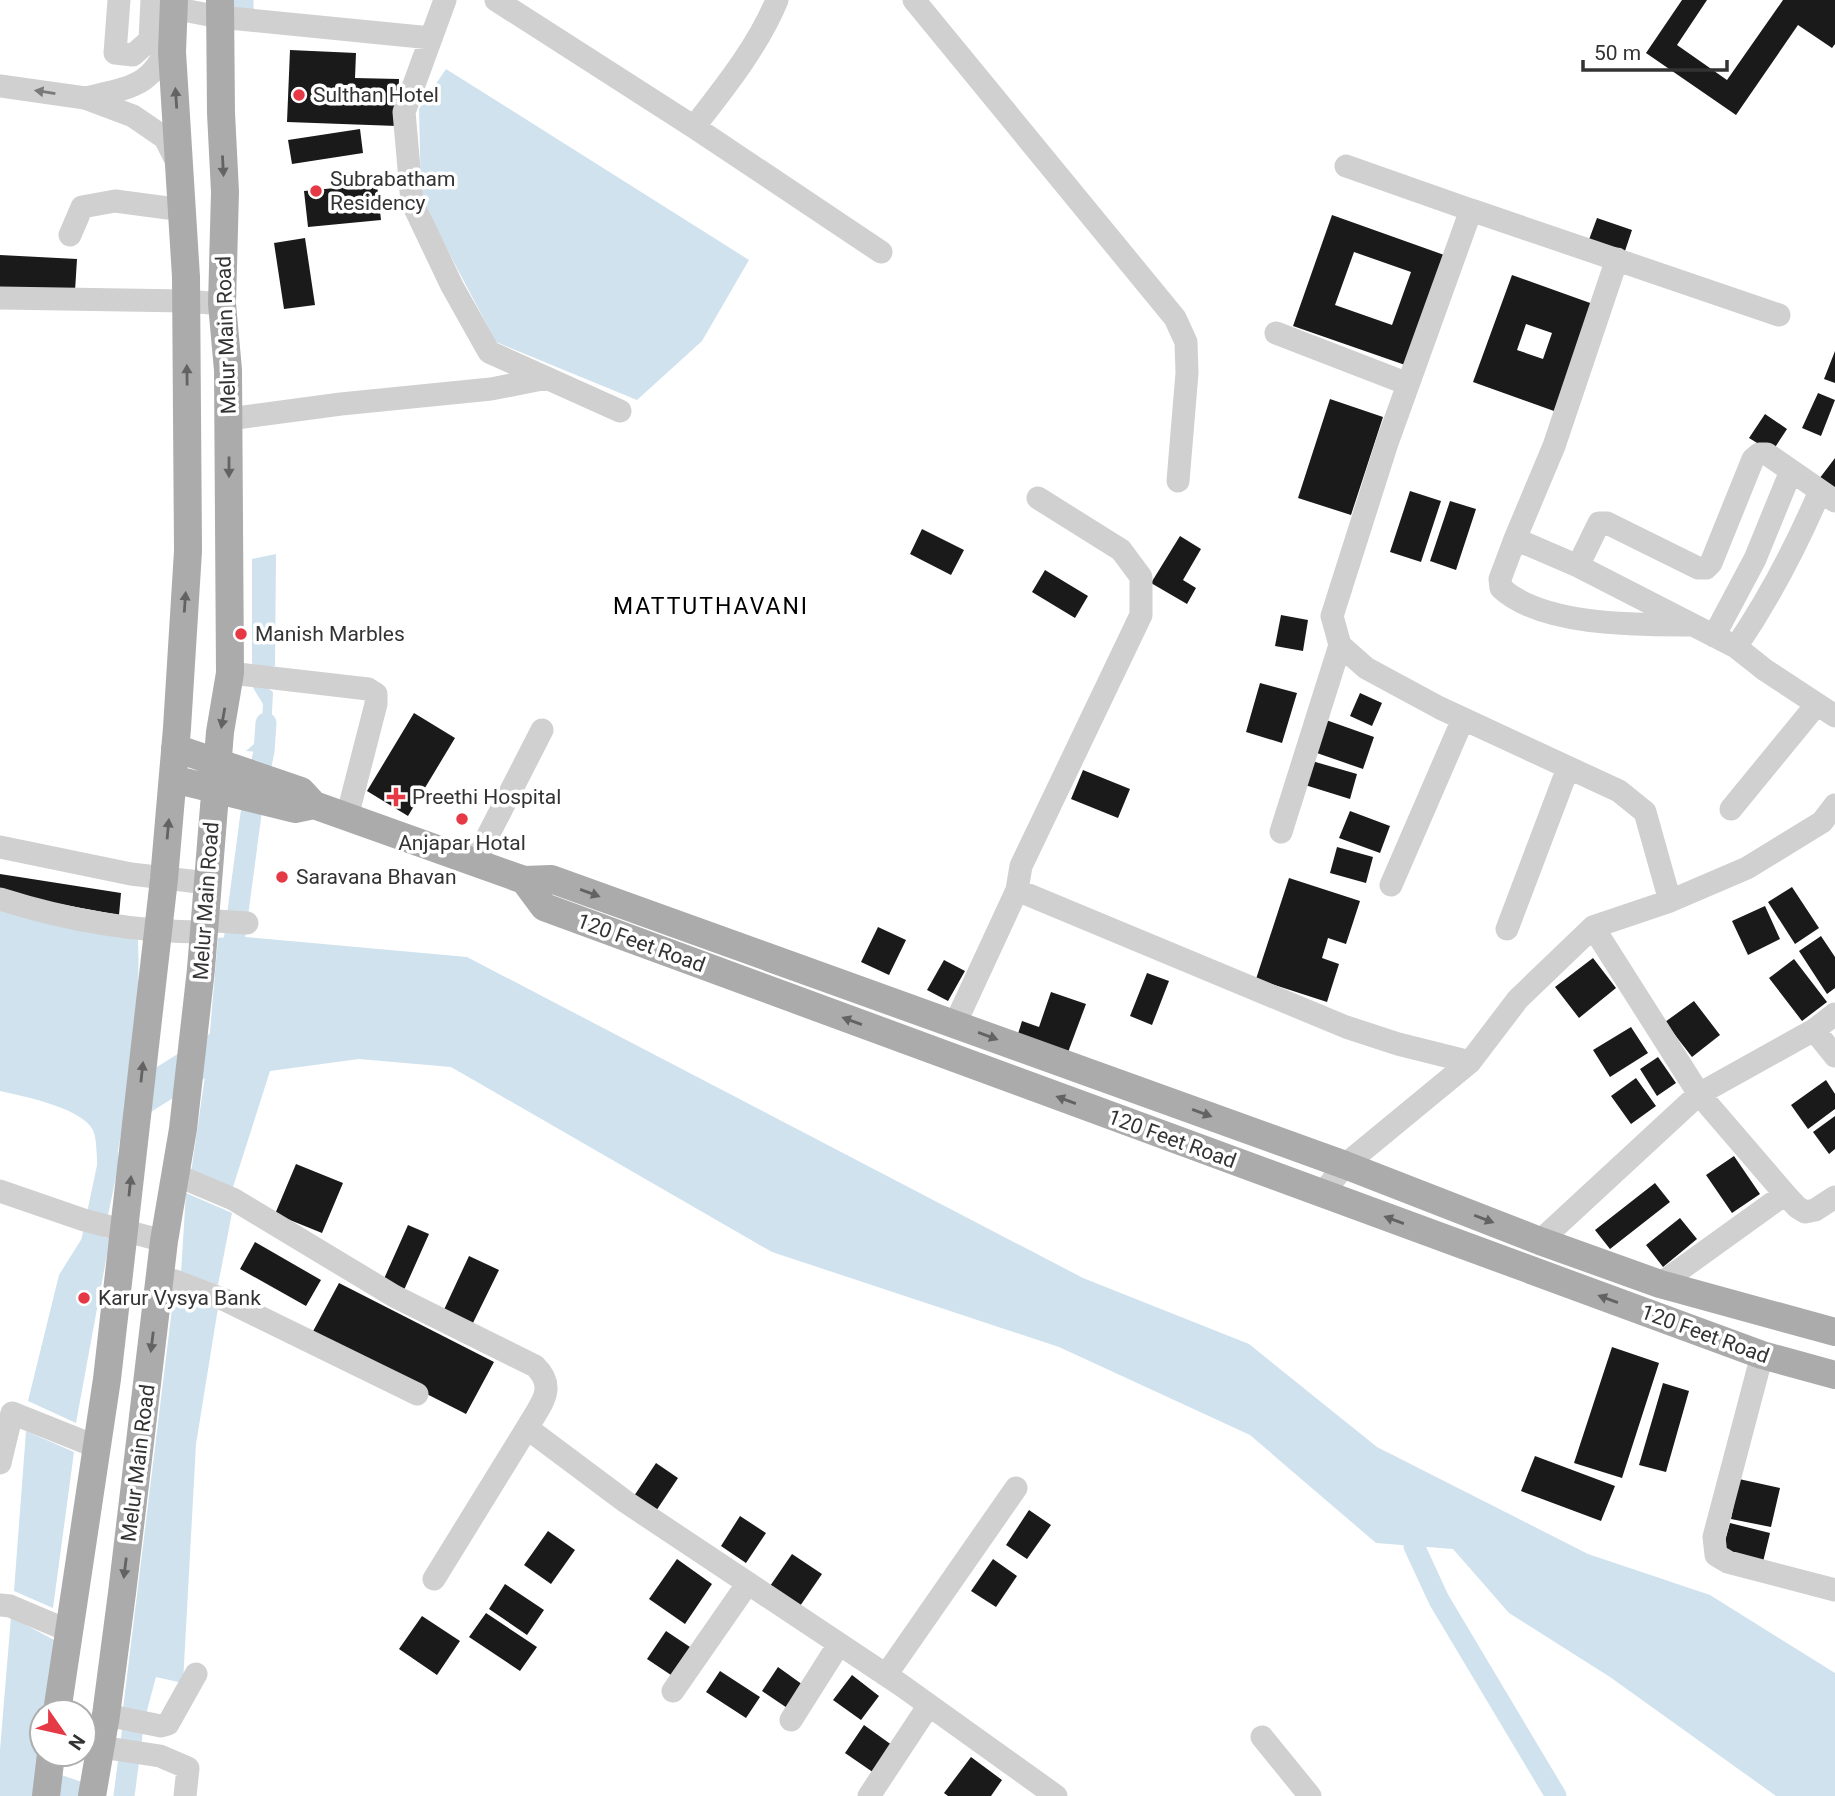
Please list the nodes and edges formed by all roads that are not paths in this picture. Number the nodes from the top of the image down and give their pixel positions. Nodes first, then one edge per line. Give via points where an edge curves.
1 (119, 0) edge
2 (445, 0) edge
3 (496, 0) edge
4 (777, 0) edge
5 (914, 0) edge
6 (187, 9) edge
7 (431, 38) junction
8 (0, 86) edge
9 (85, 99) junction
10 (694, 127) junction
11 (1346, 166) dead end
12 (181, 170) junction
13 (183, 210) junction
14 (1471, 210) junction
15 (70, 235) dead end
16 (881, 252) dead end
17 (1617, 259) junction
18 (0, 298) edge
19 (186, 301) junction
20 (222, 304) junction
21 (1779, 315) dead end
22 (1276, 333) dead end
23 (547, 378) junction
24 (1408, 384) junction
25 (620, 411) dead end
26 (229, 419) junction
27 (1791, 471) junction
28 (1178, 481) dead end
29 (1828, 496) edge
30 (1038, 498) dead end
31 (1515, 539) junction
32 (1578, 566) junction
33 (1693, 625) junction
34 (1714, 636) junction
35 (1340, 645) junction
36 (1736, 647) junction
37 (240, 675) junction
38 (1826, 710) edge
39 (1462, 719) junction
40 (542, 730) dead end
41 (175, 748) junction
42 (1568, 768) junction
43 (217, 776) junction
44 (173, 779) junction
45 (1731, 808) dead end
46 (347, 817) junction
47 (1831, 819) edge
48 (1281, 832) dead end
49 (0, 847) edge
50 (474, 863) junction
51 (164, 879) junction
52 (524, 880) junction
53 (207, 883) junction
54 (1391, 886) dead end
55 (1017, 890) junction
56 (0, 899) edge
57 (1670, 901) junction
58 (247, 923) dead end
59 (209, 926) junction
60 (1594, 927) junction
61 (1507, 929) dead end
62 (158, 932) junction
63 (1835, 1014) edge
64 (955, 1024) junction
65 (1814, 1030) junction
66 (1835, 1056) edge
67 (1470, 1062) junction
68 (1699, 1094) junction
69 (1345, 1165) junction
70 (181, 1177) junction
71 (0, 1191) edge
72 (1322, 1194) junction
73 (1785, 1194) junction
74 (1835, 1197) edge
75 (118, 1229) junction
76 (164, 1241) junction
77 (1540, 1241) junction
78 (168, 1280) junction
79 (1660, 1284) junction
80 (1835, 1332) edge
81 (1762, 1355) junction
82 (1835, 1375) edge
83 (417, 1394) dead end
84 (527, 1428) junction
85 (84, 1441) junction
86 (0, 1463) edge
87 (1016, 1488) dead end
88 (434, 1579) dead end
89 (748, 1583) junction
90 (1835, 1590) edge
91 (5, 1605) edge
92 (62, 1627) junction
93 (839, 1644) junction
94 (196, 1674) dead end
95 (886, 1675) junction
96 (673, 1692) dead end
97 (58, 1698) edge
98 (929, 1705) junction
99 (113, 1717) junction
100 (790, 1720) dead end
101 (1262, 1737) dead end
102 (102, 1766) edge
103 (49, 1768) edge
104 (46, 1795) edge
105 (185, 1796) edge
106 (869, 1796) edge
107 (1056, 1796) edge
108 (1311, 1796) edge

1 - 6 street via 115,54 134,55
2 - 7 street
3 - 10 street
4 - 10 street via 737,70
5 - 28 street via 1175,318 1186,342 1187,373
6 - 7 street
6 - 9 street via 155,72 133,86
12 -> 6 main road, Melur Main Road
6 -> 20 main road, Melur Main Road via 225,192
7 - 23 street via 404,112 412,202 489,352
9 -> 8 street
9 - 12 street via 133,116 165,138
10 - 16 street
11 - 14 street
12 - 13 main road, Melur Main Road
13 - 15 street via 115,201 82,207
13 - 19 main road, Melur Main Road
14 - 17 street
14 - 24 street
17 - 21 street
17 - 31 street via 1554,446
18 - 19 street
19 - 20 street
41 -> 19 main road, Melur Main Road via 188,551
20 - 26 main road, Melur Main Road
22 - 24 street
23 - 25 street
23 - 26 street via 491,389
24 - 35 street via 1332,616
26 -> 37 main road, Melur Main Road
27 - 29 street
27 - 32 street via 1767,454 1753,459 1706,568 1606,523 1594,529
27 - 34 street via 1755,559
29 - 36 street
30 - 55 street via 1121,550 1141,577 1141,615 1021,866
31 - 32 street
31 - 33 street via 1500,579 1501,588 1511,597 1538,609 1608,624
32 - 33 street
33 - 34 street
34 - 36 street
35 - 39 street via 1366,668
35 - 48 street
36 - 38 street
37 -> 43 main road, Melur Main Road via 220,732
37 - 46 street via 368,689 376,694
38 - 45 street
39 - 42 street
39 - 54 street
40 - 50 street
41 - 43 main road, 120 Feet Road
41 - 44 main road, Melur Main Road
42 - 57 street via 1619,791 1645,812
42 - 61 street
43 - 44 main road, 120 Feet Road
43 - 46 main road, 120 Feet Road via 261,789 301,791 314,805
43 - 53 main road, Melur Main Road
51 -> 44 main road, Melur Main Road
46 - 50 main road, 120 Feet Road
47 - 57 street via 1747,868
49 - 51 street
50 - 52 main road, 120 Feet Road
51 - 53 street
51 - 62 main road, Melur Main Road
52 -> 64 main road, 120 Feet Road via 551,879
72 -> 52 main road, 120 Feet Road via 544,907
53 - 59 main road, Melur Main Road
55 - 64 street
55 - 67 street via 1346,1027
56 - 62 street via 45,914
57 - 60 street
58 - 59 street
59 - 62 street
59 - 70 main road, Melur Main Road
60 - 67 street via 1518,999
60 - 68 street
75 -> 62 main road, Melur Main Road via 135,1140
63 - 65 street
64 -> 69 main road, 120 Feet Road
65 - 66 street
65 - 68 street
67 - 69 street
68 - 73 street
68 - 77 street
69 - 72 street
69 -> 77 main road, 120 Feet Road
70 - 76 main road, Melur Main Road
70 - 84 street via 233,1199 394,1296 536,1366 545,1375 547,1391
71 - 75 street
81 -> 72 main road, 120 Feet Road
73 - 74 street via 1805,1212
73 - 79 street
75 - 76 street
75 - 85 main road, Melur Main Road
76 - 78 main road, Melur Main Road
77 - 79 main road, 120 Feet Road
78 - 83 street via 225,1300
78 -> 99 main road, Melur Main Road
79 - 80 main road, 120 Feet Road
81 - 82 main road, 120 Feet Road
81 - 90 street via 1714,1537 1716,1555
84 - 88 street
84 - 89 street via 626,1502
85 - 86 street via 12,1413
85 - 92 main road, Melur Main Road
87 - 95 street
89 - 93 street
89 - 96 street
91 - 92 street
92 - 97 main road, Melur Main Road
93 - 95 street
93 - 100 street
94 - 99 street via 168,1724
95 - 98 street
98 - 106 street
98 - 107 street
99 - 102 main road, Melur Main Road
101 - 108 street
102 - 105 street via 160,1756 188,1768
103 - 104 main road

